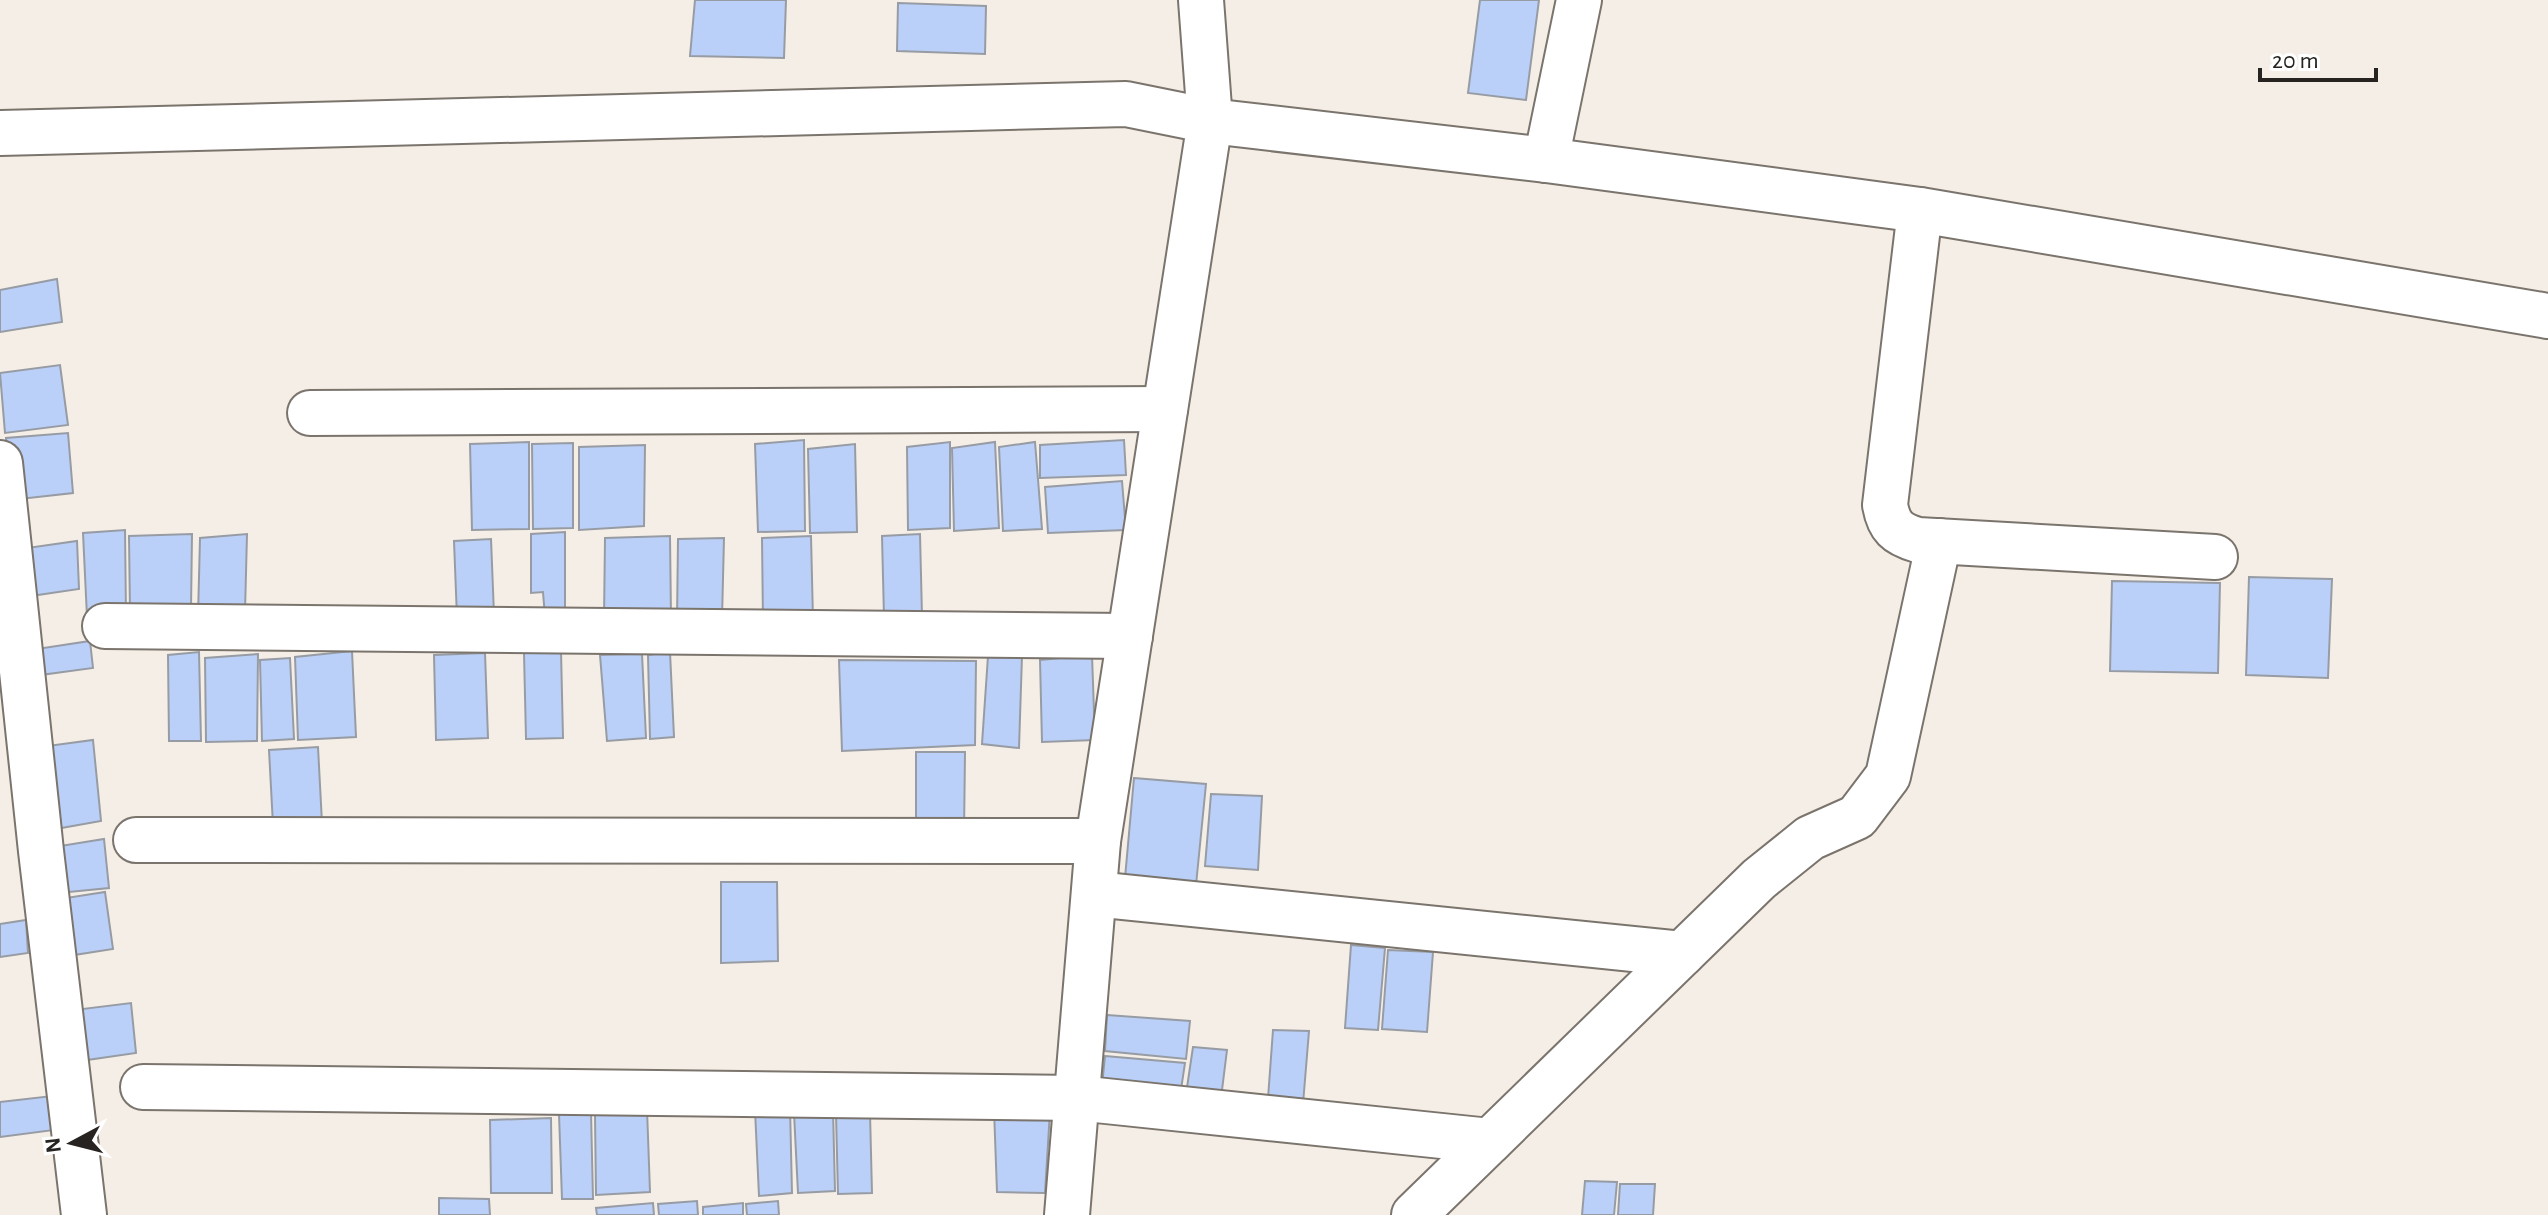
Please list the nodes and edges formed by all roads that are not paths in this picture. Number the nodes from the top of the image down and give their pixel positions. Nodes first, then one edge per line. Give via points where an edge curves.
1 (1201, 0) edge
2 (1579, 0) edge
3 (1210, 121) junction
4 (0, 133) edge
5 (1546, 160) junction
6 (1920, 210) junction
7 (2548, 316) edge
8 (1165, 409) junction
9 (310, 413) dead end
10 (0, 463) edge
11 (1939, 541) junction
12 (2215, 557) dead end
13 (105, 626) dead end
14 (1130, 636) junction
15 (136, 840) dead end
16 (1098, 841) junction
17 (1094, 894) junction
18 (1682, 954) junction
19 (143, 1087) dead end
20 (1077, 1098) junction
21 (1490, 1141) junction
22 (84, 1215) edge
23 (1067, 1215) edge
24 (1414, 1215) edge

1 - 3 street
2 - 5 street
3 - 4 street via 1126,104
3 - 5 street
3 - 8 street
5 - 6 street
6 - 7 street
6 - 11 street via 1885,505 1889,522 1900,535
8 - 9 street
8 - 14 street
10 - 22 street
11 - 12 street
11 - 18 street via 1888,776 1857,817 1810,838
13 - 14 street
14 - 16 street
15 - 16 street
16 - 17 street
17 - 18 street
17 - 20 street
18 - 21 street
19 - 20 street
20 - 21 street
20 - 23 street
21 - 24 street

